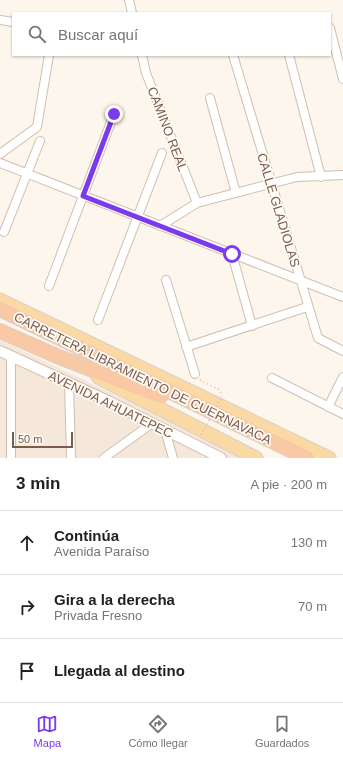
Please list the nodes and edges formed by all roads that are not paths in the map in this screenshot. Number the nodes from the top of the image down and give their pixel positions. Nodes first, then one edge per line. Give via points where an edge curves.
1 (129, 0) edge
2 (132, 12) edge
3 (0, 20) edge
4 (12, 22) edge
5 (331, 31) edge
6 (49, 56) edge
7 (142, 56) edge
8 (233, 56) edge
9 (289, 56) edge
10 (341, 62) edge
11 (343, 79) edge
12 (210, 98) dead end
13 (114, 114) dead end
14 (40, 141) dead end
15 (162, 153) dead end
16 (0, 154) edge
17 (0, 163) edge
18 (26, 174) junction
19 (343, 175) edge
20 (321, 177) junction
21 (271, 184) junction
22 (236, 193) junction
23 (83, 196) junction
24 (197, 203) junction
25 (138, 216) junction
26 (160, 226) junction
27 (4, 232) dead end
28 (232, 254) junction
29 (166, 280) dead end
30 (300, 281) junction
31 (49, 286) dead end
32 (343, 297) edge
33 (0, 300) edge
34 (308, 307) junction
35 (0, 309) edge
36 (98, 320) dead end
37 (252, 326) junction
38 (0, 331) edge
39 (186, 347) junction
40 (0, 351) edge
41 (343, 351) edge
42 (11, 356) junction
43 (59, 357) junction
44 (195, 374) road end
45 (343, 377) edge
46 (272, 378) dead end
47 (69, 384) junction
48 (328, 407) junction
49 (343, 414) edge
50 (151, 424) junction
51 (164, 430) junction
52 (11, 458) edge
53 (71, 458) edge
54 (104, 458) edge
55 (173, 458) edge
56 (221, 458) edge
57 (256, 458) edge
58 (292, 458) edge
59 (307, 458) edge
60 (329, 458) edge

1 - 2 street
3 - 4 street
5 - 10 street
6 - 16 street via 38,127
7 - 24 street, CAMINO REAL via 146,73
8 - 21 street, CALLE GLADIOLAS
9 - 20 street
10 - 11 street
12 - 22 street
13 - 23 street
14 - 18 street
15 - 25 street
17 - 18 street
18 - 23 street
18 - 27 street
19 - 20 street
20 - 21 street via 297,177
21 - 22 street
21 - 30 street, CALLE GLADIOLAS
22 - 24 street
23 - 25 street
23 - 31 street
24 - 26 street
25 - 26 street
25 - 36 street
26 - 28 street
28 - 30 street
28 - 37 street
29 - 39 street
30 - 32 street
30 - 34 street, CALLE GLADIOLAS
33 - 60 main road
34 - 37 street
34 - 41 street, CALLE GLADIOLAS via 318,338
35 - 59 highway, CARRETERA LIBRAMIENTO DE CUERNAVACA
37 - 39 street
38 - 43 highway, CARRETERA LIBRAMIENTO DE CUERNAVACA
39 - 44 street
40 - 42 street, AVENIDA AHUATEPEC
42 - 47 street, AVENIDA AHUATEPEC
42 - 52 street
43 - 57 main road
43 - 58 highway, CARRETERA LIBRAMIENTO DE CUERNAVACA via 182,404
45 - 48 street
46 - 48 street
47 - 50 street, AVENIDA AHUATEPEC
47 - 53 street
48 - 49 street
50 - 51 street, AVENIDA AHUATEPEC
50 - 54 street
51 - 55 street
51 - 56 street, AVENIDA AHUATEPEC

